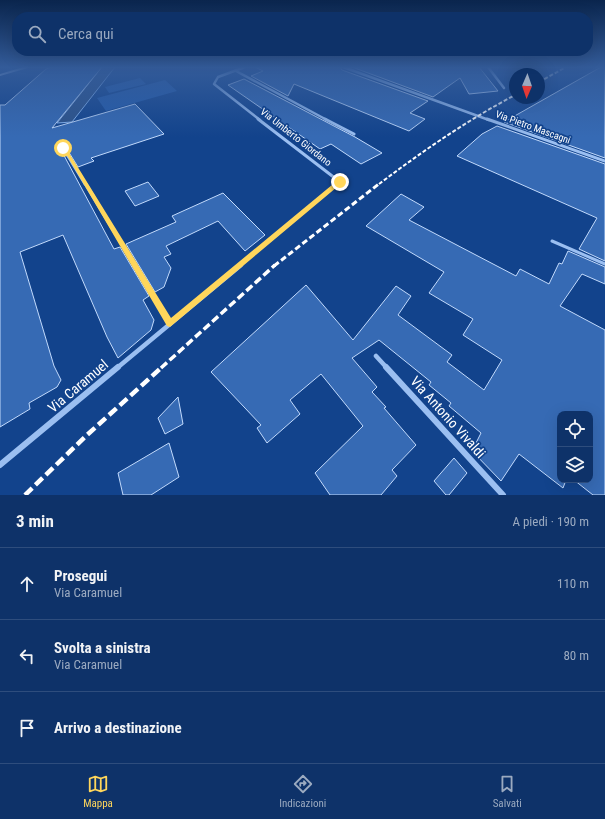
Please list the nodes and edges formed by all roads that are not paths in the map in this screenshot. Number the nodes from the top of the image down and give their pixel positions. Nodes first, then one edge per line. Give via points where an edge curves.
1 (222, 90) edge
2 (272, 90) edge
3 (407, 90) edge
4 (354, 134) dead end
5 (63, 148) dead end
6 (605, 161) edge
7 (340, 182) joint
8 (552, 241) dead end
9 (605, 264) edge
10 (170, 324) junction
11 (376, 356) dead end
12 (0, 465) edge
13 (503, 495) edge

1 - 7 street, Via Umberto Giordano
2 - 4 street
3 - 6 street, Via Pietro Mascagni
5 - 10 street
7 - 10 street, Via Caramuel
8 - 9 lane
10 - 12 street, Via Caramuel
11 - 13 street, Via Antonio Vivaldi

